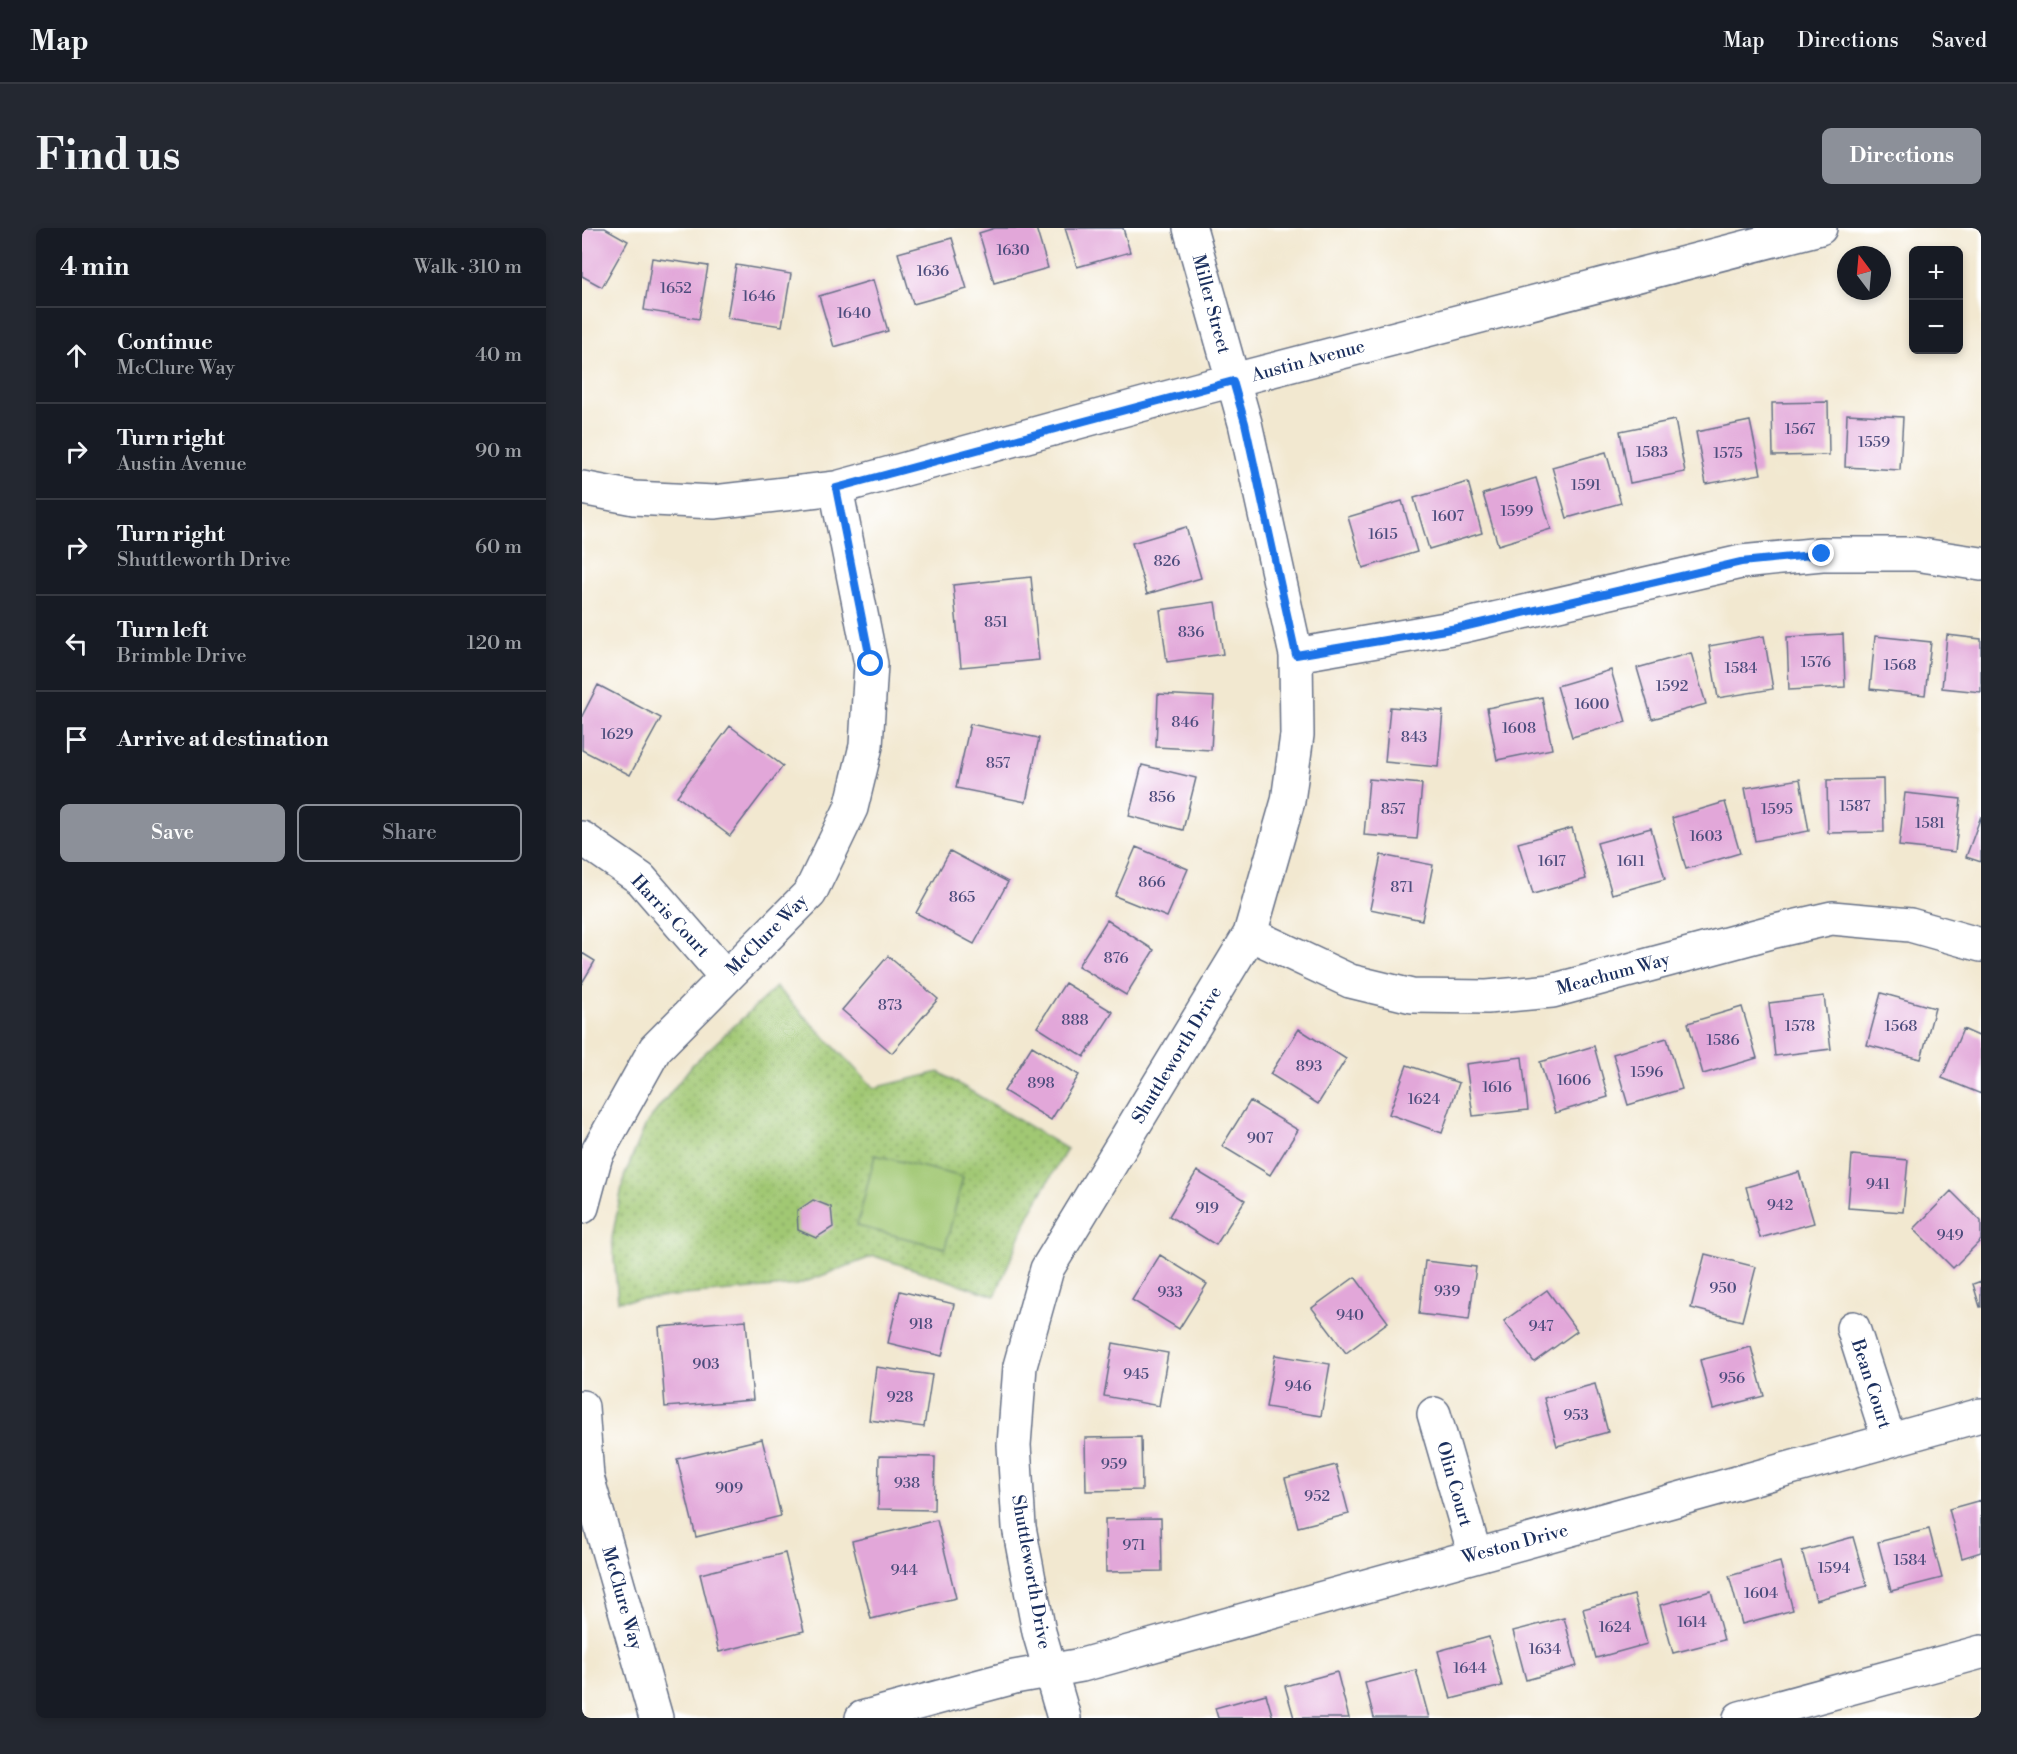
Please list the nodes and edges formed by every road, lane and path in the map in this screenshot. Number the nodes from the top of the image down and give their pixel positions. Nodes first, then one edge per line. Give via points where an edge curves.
1 (1190, 228) edge
2 (1820, 228) edge
3 (1233, 381) junction
4 (582, 488) edge
5 (836, 488) junction
6 (1981, 564) edge
7 (1296, 655) junction
8 (582, 838) edge
9 (1250, 934) junction
10 (1981, 945) edge
11 (726, 977) junction
12 (582, 1207) edge
13 (1853, 1328) dead end
14 (582, 1407) edge
15 (1434, 1414) dead end
16 (1981, 1415) edge
17 (1889, 1440) junction
18 (1474, 1555) junction
19 (1981, 1652) edge
20 (1048, 1670) junction
21 (656, 1718) edge
22 (862, 1718) edge
23 (1064, 1718) edge
24 (1740, 1718) edge

1 - 3 street, Miller Street
2 - 3 street, Austin Avenue
3 - 5 street, Austin Avenue
3 - 7 street, Shuttleworth Drive
4 - 5 street, Austin Avenue via 634,498 714,502
5 - 11 street, McClure Way via 871,664 866,746 851,808 810,893
6 - 7 street via 1915,554 1822,554 1741,562 1463,627
7 - 9 street, Shuttleworth Drive via 1297,735 1288,801
8 - 11 street, Harris Court via 641,879
9 - 10 street, Meachum Way via 1350,981 1412,996 1487,997 1552,991 1832,918 1910,925
9 - 20 street, Shuttleworth Drive via 1047,1269 1022,1358 1014,1445 1019,1527
11 - 12 street, McClure Way via 655,1049 596,1155
13 - 17 street, Bean Court
14 - 21 street, McClure Way via 587,1477
15 - 18 street, Olin Court
16 - 17 street, Weston Drive
17 - 18 street, Weston Drive
18 - 20 street, Weston Drive via 1082,1665
19 - 24 street
20 - 22 street, Weston Drive
20 - 23 street, Shuttleworth Drive

